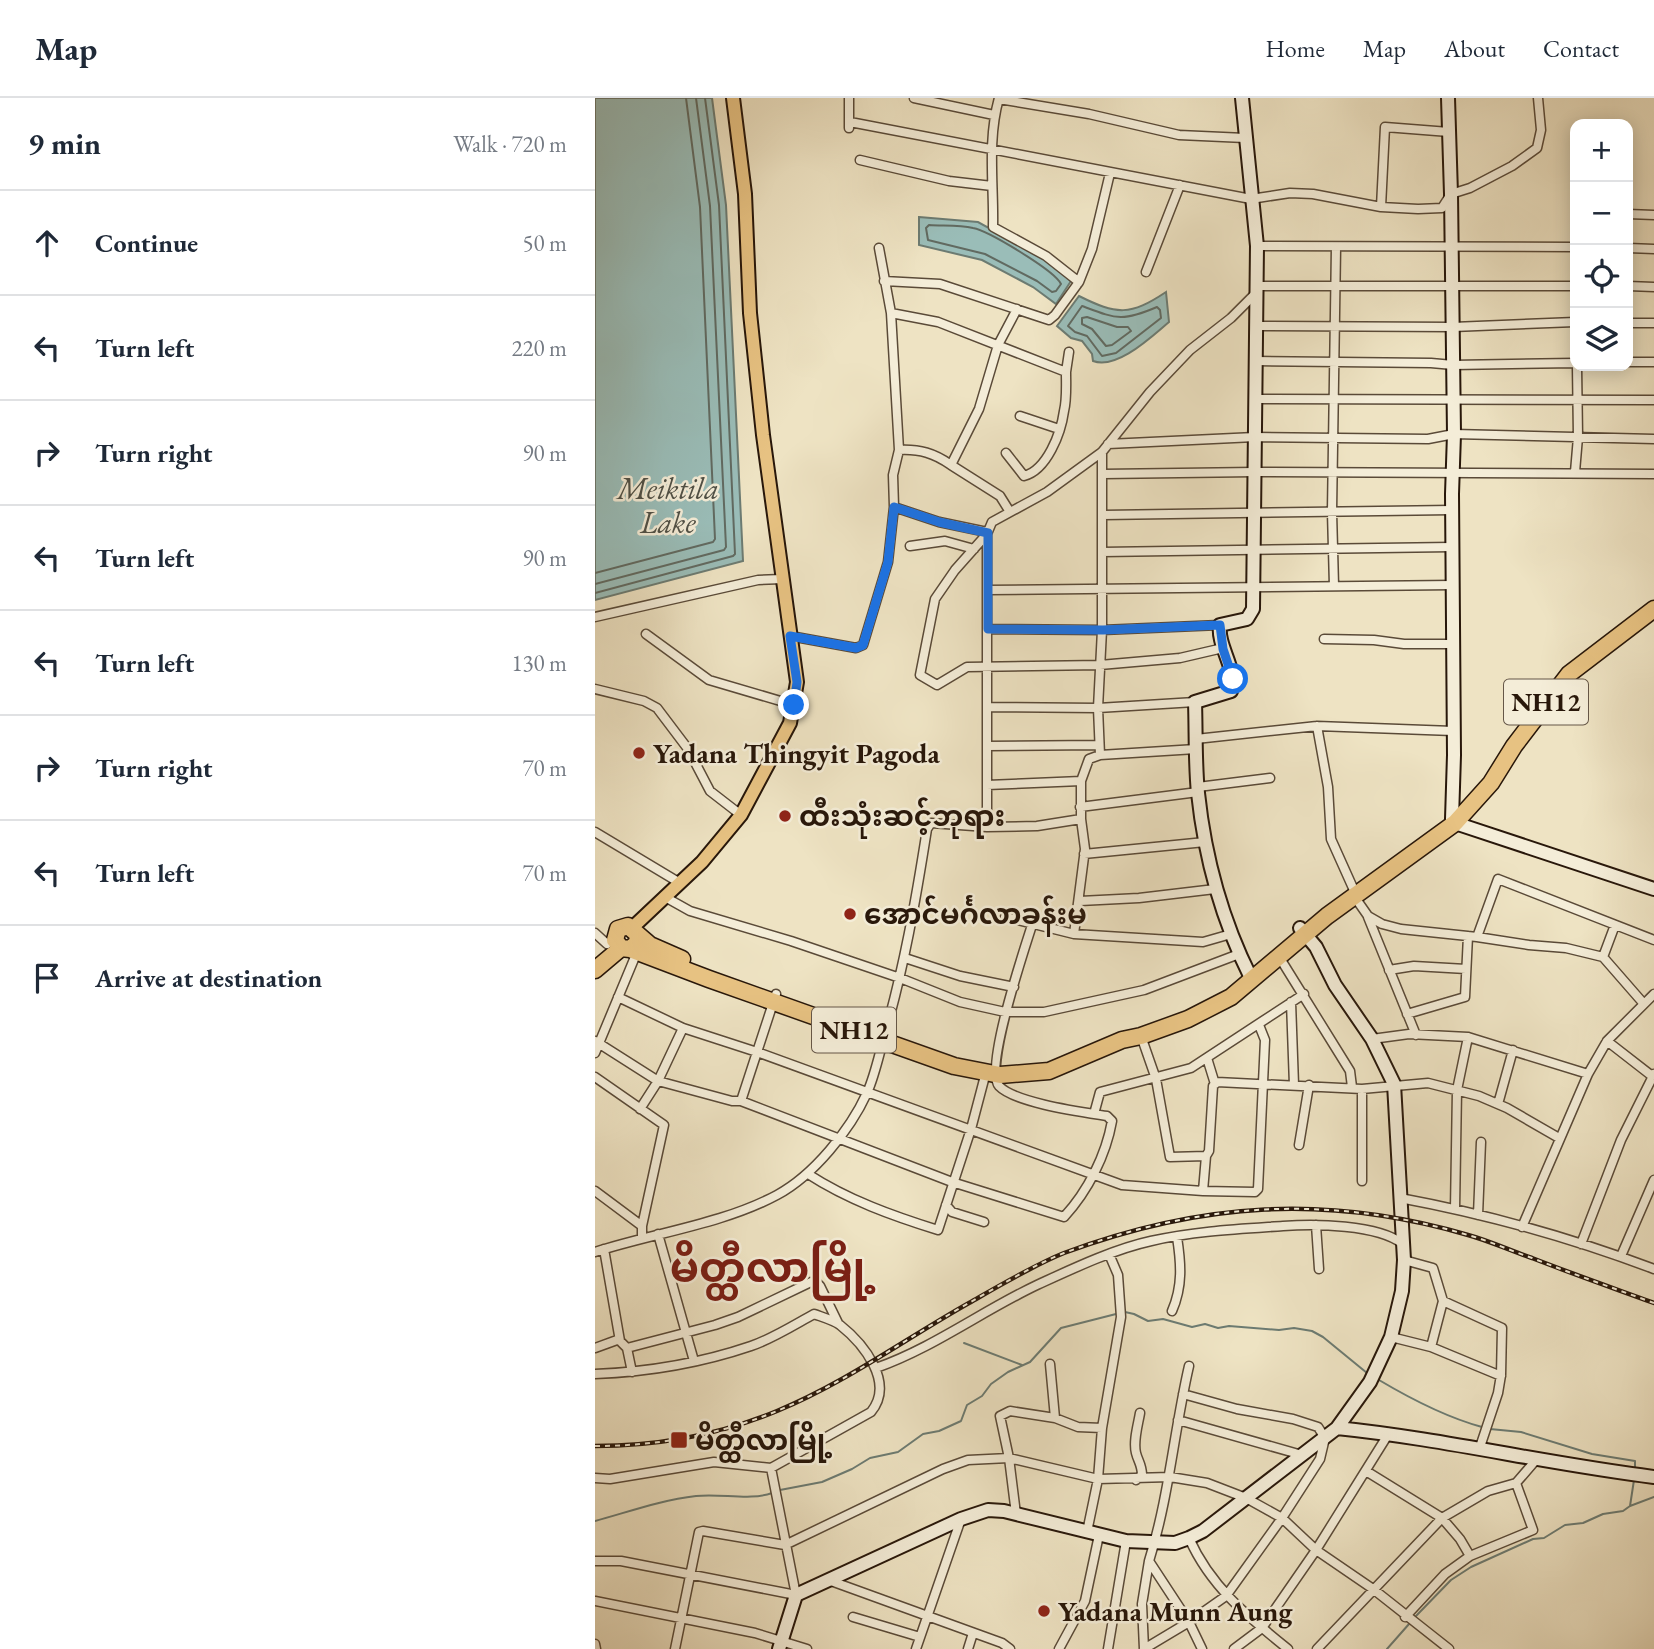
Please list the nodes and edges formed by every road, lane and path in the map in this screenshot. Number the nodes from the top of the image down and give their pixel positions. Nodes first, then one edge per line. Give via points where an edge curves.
1 (733, 98) edge
2 (849, 98) edge
3 (914, 98) edge
4 (1242, 98) edge
5 (1448, 98) edge
6 (1538, 98) edge
7 (999, 99) edge
8 (994, 114) junction
9 (1449, 132) junction
10 (1245, 138) junction
11 (992, 148) junction
12 (860, 160) dead end
13 (1110, 173) junction
14 (1180, 185) junction
15 (992, 186) junction
16 (1451, 194) junction
17 (1251, 200) junction
18 (1381, 207) junction
19 (1633, 214) edge
20 (1654, 215) edge
21 (1257, 246) junction
22 (1451, 246) junction
23 (1336, 247) junction
24 (1570, 247) edge
25 (879, 248) dead end
26 (1633, 248) edge
27 (1654, 249) edge
28 (1146, 272) dead end
29 (884, 281) junction
30 (1079, 282) junction
31 (1335, 286) junction
32 (1570, 286) edge
33 (1633, 286) edge
34 (1452, 287) junction
35 (1654, 287) edge
36 (1257, 289) junction
37 (1017, 309) junction
38 (891, 313) junction
39 (1570, 322) edge
40 (1633, 323) edge
41 (1654, 323) edge
42 (1336, 325) junction
43 (1257, 326) junction
44 (1453, 327) junction
45 (997, 345) junction
46 (1069, 352) dead end
47 (1256, 361) junction
48 (1335, 362) junction
49 (1633, 362) edge
50 (1654, 362) edge
51 (1570, 364) edge
52 (1453, 365) junction
53 (1576, 371) edge
54 (1066, 372) junction
55 (1254, 399) junction
56 (1334, 399) junction
57 (1454, 400) junction
58 (1654, 400) edge
59 (1576, 401) junction
60 (1020, 416) dead end
61 (1059, 429) junction
62 (1454, 434) junction
63 (1255, 437) junction
64 (1333, 437) junction
65 (1578, 437) junction
66 (1654, 439) edge
67 (1108, 444) junction
68 (899, 450) junction
69 (1102, 452) junction
70 (1006, 453) dead end
71 (951, 465) junction
72 (1255, 472) junction
73 (1332, 472) junction
74 (1576, 472) junction
75 (1453, 473) junction
76 (1103, 474) junction
77 (1654, 474) edge
78 (894, 507) junction
79 (1452, 510) junction
80 (1010, 512) junction
81 (1332, 512) junction
82 (1255, 513) junction
83 (1103, 514) junction
84 (987, 533) junction
85 (910, 546) dead end
86 (1452, 547) junction
87 (974, 549) junction
88 (1333, 549) junction
89 (1255, 550) junction
90 (1103, 552) junction
91 (782, 579) junction
92 (1453, 585) junction
93 (1334, 586) junction
94 (1255, 587) junction
95 (1103, 589) junction
96 (988, 590) junction
97 (1654, 609) edge
98 (595, 617) edge
99 (1220, 625) junction
100 (988, 629) junction
101 (1103, 630) junction
102 (646, 635) dead end
103 (790, 636) junction
104 (1325, 639) dead end
105 (1453, 644) junction
106 (1223, 649) junction
107 (1100, 665) junction
108 (987, 667) junction
109 (595, 689) edge
110 (1195, 702) junction
111 (794, 705) junction
112 (988, 707) junction
113 (1098, 708) junction
114 (1317, 726) junction
115 (1453, 731) junction
116 (1196, 744) junction
117 (988, 746) junction
118 (1099, 750) junction
119 (1270, 778) dead end
120 (1081, 781) junction
121 (987, 785) junction
122 (1198, 790) junction
123 (1080, 807) junction
124 (741, 815) junction
125 (1081, 819) junction
126 (1456, 820) junction
127 (987, 827) junction
128 (595, 832) edge
129 (1205, 842) junction
130 (1084, 854) junction
131 (680, 883) junction
132 (1215, 889) junction
133 (1654, 889) edge
134 (1354, 892) junction
135 (665, 897) junction
136 (1080, 901) junction
137 (1368, 916) junction
138 (1005, 917) dead end
139 (1032, 925) junction
140 (1615, 925) junction
141 (1303, 930) junction
142 (1074, 934) junction
143 (1231, 934) junction
144 (1472, 936) junction
145 (1654, 940) edge
146 (619, 942) edge
147 (1239, 954) junction
148 (1278, 955) junction
149 (1603, 957) junction
150 (905, 958) junction
151 (1466, 969) junction
152 (595, 970) edge
153 (1389, 970) junction
154 (1249, 974) junction
155 (900, 978) junction
156 (1014, 987) junction
157 (1304, 994) junction
158 (1654, 994) edge
159 (618, 997) junction
160 (775, 998) junction
161 (1291, 1002) junction
162 (1644, 1004) junction
163 (1005, 1012) junction
164 (1407, 1013) junction
165 (1259, 1025) junction
166 (683, 1028) junction
167 (1416, 1035) junction
168 (1142, 1036) junction
169 (884, 1037) junction
170 (1468, 1037) junction
171 (1372, 1039) junction
172 (1122, 1040) junction
173 (1608, 1041) junction
174 (597, 1046) edge
175 (1513, 1050) junction
176 (757, 1052) junction
177 (1207, 1058) junction
178 (990, 1070) junction
179 (1588, 1073) junction
180 (1653, 1075) edge
181 (595, 1077) edge
182 (1156, 1079) junction
183 (658, 1081) junction
184 (1215, 1084) junction
185 (1264, 1084) junction
186 (1394, 1084) junction
187 (1294, 1085) junction
188 (1310, 1085) junction
189 (1352, 1087) junction
190 (1362, 1089) junction
191 (1457, 1090) junction
192 (867, 1093) junction
193 (741, 1101) junction
194 (1498, 1104) junction
195 (640, 1108) junction
196 (1094, 1114) junction
197 (971, 1129) junction
198 (1559, 1138) junction
199 (839, 1139) junction
200 (1481, 1142) dead end
201 (1299, 1145) dead end
202 (1206, 1156) junction
203 (808, 1174) junction
204 (1093, 1175) junction
205 (1654, 1180) edge
206 (1362, 1181) dead end
207 (952, 1182) junction
208 (595, 1191) edge
209 (1203, 1191) junction
210 (1400, 1198) junction
211 (1650, 1198) edge
212 (946, 1205) junction
213 (1455, 1209) junction
214 (1478, 1215) junction
215 (984, 1222) dead end
216 (1316, 1225) junction
217 (642, 1226) junction
218 (1522, 1227) junction
219 (658, 1234) junction
220 (1177, 1237) junction
221 (642, 1238) junction
222 (1403, 1244) junction
223 (1581, 1244) junction
224 (599, 1251) edge
225 (1109, 1254) junction
226 (1621, 1256) junction
227 (1404, 1260) junction
228 (1319, 1269) dead end
229 (1654, 1269) edge
230 (1443, 1301) junction
231 (829, 1303) junction
232 (1172, 1311) dead end
233 (814, 1314) junction
234 (838, 1323) junction
235 (686, 1332) junction
236 (1391, 1336) junction
237 (624, 1345) junction
238 (1431, 1347) junction
239 (595, 1348) edge
240 (694, 1362) junction
241 (1050, 1364) dead end
242 (1189, 1366) dead end
243 (876, 1368) junction
244 (632, 1373) junction
245 (595, 1374) edge
246 (1501, 1376) junction
247 (1183, 1394) junction
248 (1140, 1413) dead end
249 (1055, 1418) junction
250 (1178, 1420) junction
251 (1102, 1428) junction
252 (1337, 1428) junction
253 (1389, 1433) junction
254 (1325, 1438) junction
255 (1479, 1450) junction
256 (1302, 1455) junction
257 (1009, 1458) junction
258 (1536, 1460) junction
259 (771, 1468) junction
260 (1366, 1471) junction
261 (1170, 1477) junction
262 (1654, 1477) edge
263 (595, 1479) edge
264 (1098, 1479) junction
265 (1136, 1480) junction
266 (1516, 1483) junction
267 (1246, 1498) junction
268 (1016, 1514) junction
269 (1282, 1518) junction
270 (1442, 1518) junction
271 (961, 1519) junction
272 (1093, 1534) junction
273 (1189, 1538) junction
274 (1126, 1541) junction
275 (1155, 1542) junction
276 (785, 1545) junction
277 (1316, 1550) junction
278 (1470, 1556) junction
279 (595, 1561) edge
280 (1149, 1561) junction
281 (691, 1577) junction
282 (831, 1581) junction
283 (1373, 1589) junction
284 (796, 1595) junction
285 (1226, 1596) junction
286 (595, 1601) edge
287 (1405, 1616) junction
288 (682, 1617) junction
289 (853, 1617) dead end
290 (928, 1617) junction
291 (1189, 1622) junction
292 (1262, 1628) junction
293 (973, 1633) junction
294 (920, 1637) junction
295 (781, 1645) edge
296 (675, 1649) edge
297 (807, 1649) edge
298 (916, 1649) edge
299 (968, 1649) edge
300 (1010, 1649) edge
301 (1059, 1649) edge
302 (1108, 1649) edge
303 (1144, 1649) edge
304 (1202, 1649) edge
305 (1234, 1649) edge
306 (1288, 1649) edge
307 (1317, 1649) edge
308 (1449, 1649) edge

1 - 91 main road via 750,313
2 - 11 street via 849,125
3 - 8 street
4 - 10 street
5 - 9 street
6 - 16 street via 1541,130 1537,148 1512,166
7 - 8 street
7 - 10 street via 1179,135
8 - 11 street
9 - 16 street
9 - 18 street via 1385,127
10 - 17 street
11 - 13 street
11 - 15 street
12 - 15 street
13 - 14 street
13 - 30 street
14 - 17 street
14 - 28 street
15 - 30 street via 993,227 1046,256
16 - 18 street via 1442,208
16 - 22 street
17 - 18 street via 1313,194
17 - 21 street
19 - 20 street
21 - 23 street
21 - 36 street
22 - 23 street
22 - 24 street
22 - 34 street
23 - 31 street
25 - 29 street
26 - 27 street
29 - 37 street via 940,284
29 - 38 street
30 - 37 street via 1049,320
31 - 34 street
31 - 36 street
31 - 42 street
32 - 34 street
33 - 35 street
34 - 44 street
36 - 43 street
36 - 67 street via 1231,318 1190,351
37 - 45 street
38 - 45 street via 938,322
38 - 68 street
39 - 44 street
40 - 41 street
42 - 43 street
42 - 44 street
42 - 48 street
43 - 47 street
44 - 52 street
45 - 54 street
45 - 71 street via 979,409
46 - 54 street
47 - 48 street
47 - 55 street
48 - 52 street
48 - 56 street
49 - 50 street
51 - 52 street
52 - 57 street
53 - 59 street
54 - 61 street
55 - 56 street
55 - 63 street
56 - 57 street
56 - 64 street
57 - 59 street
57 - 62 street
58 - 59 street
59 - 65 street
60 - 61 street
61 - 70 street via 1043,463 1028,475 1019,472
62 - 64 street via 1428,439
62 - 65 street
62 - 75 street
63 - 64 street
63 - 67 street
63 - 72 street
64 - 73 street
65 - 66 street
65 - 74 street
67 - 69 street
68 - 71 street via 917,449
68 - 78 street via 893,475
69 - 76 street
69 - 80 street
71 - 80 street via 1000,496
72 - 73 street
72 - 76 street
72 - 82 street
73 - 75 street
73 - 81 street
74 - 75 street
74 - 77 street
75 - 79 street
76 - 83 street
78 - 84 street
78 - 103 street via 888,562 863,645 856,648
79 - 81 street
79 - 86 street
80 - 84 street via 992,522
81 - 82 street
81 - 88 street
82 - 83 street
82 - 89 street
83 - 90 street
84 - 87 street
84 - 96 street
85 - 87 street via 945,541
86 - 88 street
86 - 92 street
87 - 108 street via 935,599 920,675 940,685 967,667
88 - 89 street
88 - 93 street
89 - 90 street
89 - 94 street
90 - 95 street
91 - 98 street via 758,580
91 - 103 main road
92 - 93 street
92 - 105 street
93 - 94 street
94 - 95 street
94 - 99 street via 1254,609 1247,619
95 - 96 street
95 - 101 street
96 - 100 street
97 - 126 highway, NH12 via 1569,674 1491,783
99 - 101 street
99 - 106 street
100 - 101 street
100 - 108 street
101 - 107 street
102 - 111 street via 709,680
103 - 111 main road via 797,682
104 - 105 street
105 - 115 street
106 - 107 street
106 - 110 street via 1233,679 1231,691
107 - 108 street
107 - 113 street
108 - 112 street
109 - 124 street via 644,701 657,709 688,749 710,791
110 - 113 street
110 - 116 street
111 - 124 main road via 790,723
112 - 113 street
112 - 117 street
113 - 118 street
114 - 115 street
114 - 116 street
114 - 134 street via 1331,839
115 - 126 street
116 - 118 street
116 - 122 street
117 - 118 street
117 - 121 street
118 - 120 street via 1089,759
119 - 122 street
120 - 121 street
120 - 123 street
121 - 127 street
122 - 123 street
122 - 129 street
123 - 125 street
124 - 131 main road
125 - 127 street
125 - 130 street
126 - 133 street
126 - 134 highway, NH12
127 - 150 street via 930,823
128 - 131 street
129 - 130 street
129 - 132 street
130 - 136 street
131 - 135 main road
132 - 136 street
132 - 143 street
134 - 137 street
134 - 141 highway, NH12
135 - 146 main road
135 - 155 street via 690,911
136 - 142 street
137 - 144 street via 1401,929
137 - 153 street
138 - 139 street
139 - 142 street
139 - 156 street
140 - 144 street via 1498,879
140 - 145 street
140 - 149 street
141 - 148 highway, NH12
141 - 154 highway, NH12
141 - 171 street
142 - 143 street via 1203,942
143 - 147 street
144 - 149 street
144 - 151 street
146 - 152 highway
146 - 159 street
146 - 160 highway, NH12 via 650,944
147 - 154 street
147 - 163 street via 1144,990 1044,1012
148 - 154 highway, NH12
148 - 157 street
149 - 162 street
150 - 155 street
150 - 156 street
151 - 153 street via 1414,966
151 - 164 street via 1465,997
153 - 164 street
154 - 168 highway, NH12 via 1231,997
154 - 172 highway, NH12 via 1202,1004
155 - 163 street via 960,1002
155 - 169 street
156 - 163 street
157 - 161 street
157 - 189 street via 1350,1071
158 - 162 street
159 - 166 street
159 - 174 street
160 - 169 highway, NH12
160 - 176 street
161 - 165 street
161 - 187 street
162 - 173 street
163 - 178 street
164 - 167 street
165 - 177 street
165 - 185 street via 1265,1040
166 - 176 street
166 - 183 street
167 - 170 street
167 - 171 street
168 - 172 highway, NH12
168 - 182 street
169 - 178 highway, NH12
169 - 192 street
170 - 175 street
170 - 191 street
171 - 186 street
172 - 178 highway, NH12 via 1081,1056
173 - 179 street
173 - 180 street
174 - 183 street
175 - 179 street
175 - 194 street
176 - 192 street
176 - 193 street
177 - 182 street
177 - 184 street
178 - 196 street via 997,1085 1015,1097
178 - 197 street
179 - 198 street
180 - 223 street via 1621,1140
181 - 195 street
182 - 196 street via 1100,1092
182 - 202 street via 1170,1157
183 - 193 street
183 - 195 street
184 - 185 street
184 - 202 street
185 - 187 street
185 - 209 street via 1258,1189
186 - 190 street
186 - 191 street via 1428,1083
186 - 210 street
187 - 188 street
188 - 189 street
188 - 201 street
189 - 190 street
190 - 206 street
191 - 194 street
191 - 213 street
192 - 197 street
192 - 199 street
193 - 199 street
194 - 198 street
195 - 217 street via 664,1125
196 - 204 street via 1112,1121 1108,1144
197 - 204 street
197 - 207 street
198 - 218 street
199 - 203 street
199 - 207 street
200 - 214 street
202 - 209 street
203 - 212 street via 861,1202 938,1230
203 - 219 street via 777,1195 738,1212
204 - 207 street via 1064,1217
204 - 209 street via 1122,1185
205 - 211 street
207 - 212 street
208 - 217 street
210 - 213 street
210 - 222 street
211 - 226 street
212 - 215 street via 952,1212
213 - 214 street
214 - 218 street
216 - 220 street
216 - 222 street via 1347,1226
216 - 228 street
217 - 221 street
218 - 223 street
219 - 221 street
219 - 235 street
220 - 225 street
220 - 232 street via 1181,1282
221 - 224 street
222 - 227 street
223 - 226 street
224 - 237 street
225 - 243 street via 1035,1286 911,1355
225 - 251 street via 1118,1275 1121,1317
226 - 229 street
227 - 230 street via 1433,1268
227 - 236 street
230 - 238 street
230 - 246 street via 1502,1328
231 - 233 street
231 - 234 street
231 - 235 street via 817,1282 811,1282 738,1317
233 - 234 street
233 - 240 street via 753,1346
234 - 243 street
235 - 237 street
235 - 240 street
236 - 238 street
236 - 252 street via 1370,1382
237 - 239 street via 617,1340
237 - 244 street
238 - 246 street
240 - 244 street
241 - 249 street
242 - 247 street
243 - 259 street via 880,1392 871,1412
244 - 245 street
246 - 255 street
247 - 250 street
247 - 254 street via 1293,1419 1318,1427
248 - 265 street via 1136,1453 1142,1475
249 - 251 street via 1078,1427
249 - 257 street via 1010,1411 1000,1416
250 - 256 street
250 - 261 street
251 - 264 street
252 - 253 street
252 - 254 street
253 - 255 street
253 - 260 street
254 - 256 street
254 - 269 street via 1320,1459
255 - 258 street
256 - 267 street
257 - 264 street
257 - 268 street
257 - 276 street via 968,1461 943,1469
258 - 262 street
258 - 266 street
259 - 263 street via 714,1462
259 - 276 street
260 - 270 street
260 - 277 street
261 - 265 street
261 - 267 street via 1207,1483
261 - 275 street
264 - 265 street
264 - 272 street
266 - 270 street via 1488,1491
266 - 278 street via 1533,1530
267 - 269 street
267 - 273 street
268 - 271 street via 988,1510
268 - 272 street
269 - 277 street
269 - 285 street
270 - 278 street
270 - 283 street
271 - 282 street
271 - 290 street
272 - 274 street
272 - 301 street via 1085,1601
273 - 275 street
273 - 285 street via 1199,1561
274 - 275 street
274 - 302 street
275 - 280 street
276 - 281 street via 699,1532
276 - 284 street
277 - 283 street
277 - 292 street
278 - 287 street via 1445,1574
279 - 281 street via 621,1561
280 - 291 street
280 - 303 street via 1142,1604
281 - 284 street
281 - 288 street
282 - 284 street
282 - 290 street
283 - 287 street
283 - 307 street
284 - 295 street
285 - 291 street
285 - 292 street
286 - 288 street
287 - 308 street
288 - 295 street
288 - 296 street
289 - 294 street
290 - 293 street
290 - 294 street
291 - 303 street
291 - 304 street
292 - 305 street
292 - 306 street
293 - 299 street
293 - 300 street
294 - 298 street
295 - 297 street

